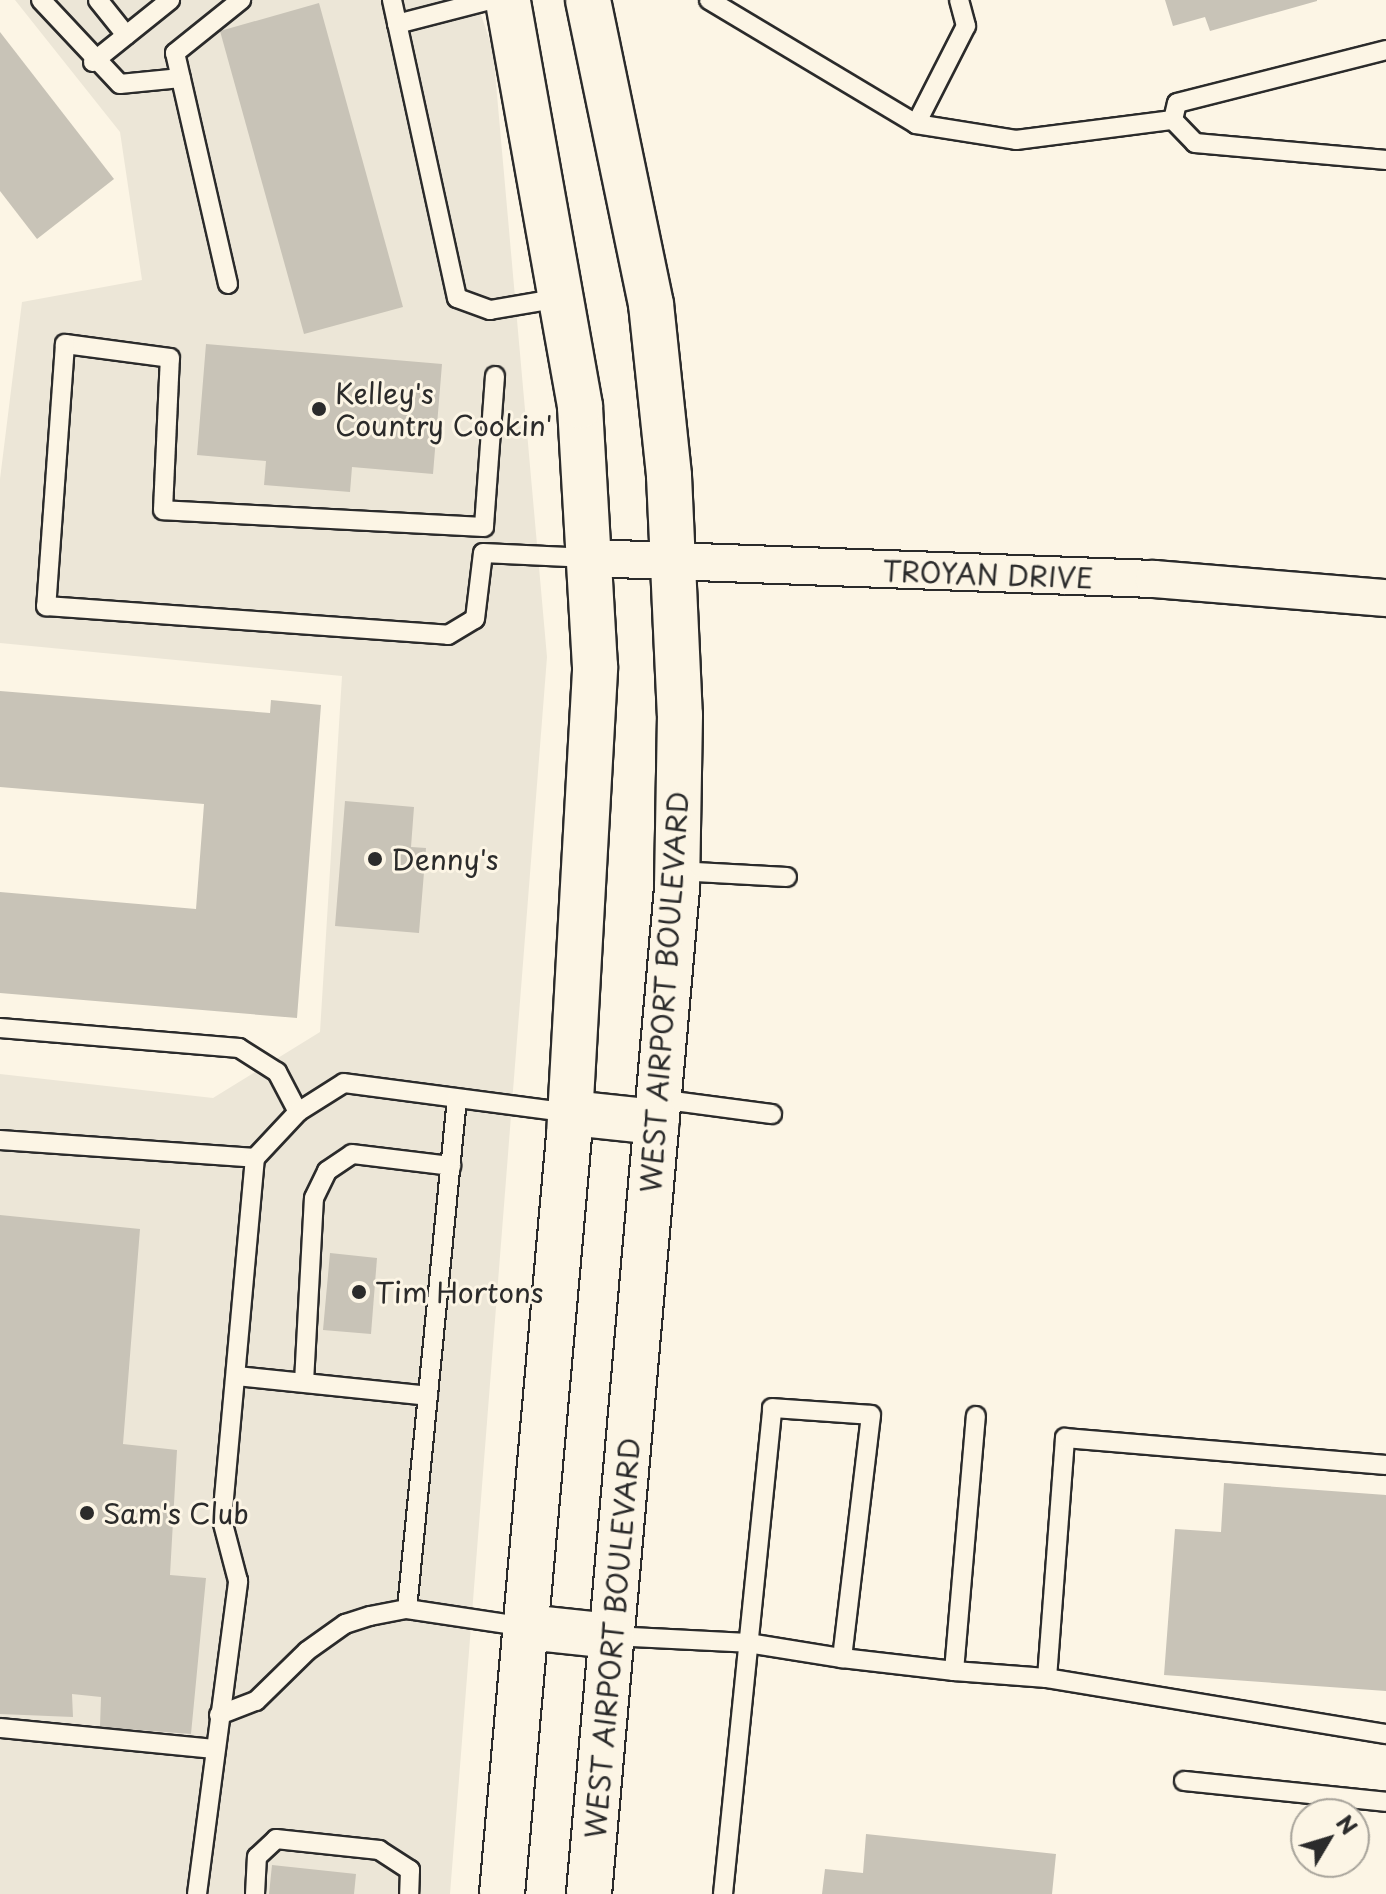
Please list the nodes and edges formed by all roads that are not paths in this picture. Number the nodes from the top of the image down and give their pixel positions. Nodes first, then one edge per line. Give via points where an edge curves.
1 (41, 0) edge
2 (98, 0) edge
3 (170, 0) edge
4 (241, 0) edge
5 (392, 0) edge
6 (490, 0) edge
7 (508, 0) edge
8 (588, 0) edge
9 (709, 0) edge
10 (959, 0) edge
11 (397, 24) junction
12 (126, 35) junction
13 (1386, 50) edge
14 (93, 62) junction
15 (181, 78) junction
16 (1173, 120) junction
17 (916, 124) junction
18 (1386, 160) edge
19 (228, 284) dead end
20 (561, 298) junction
21 (495, 376) dead end
22 (484, 527) junction
23 (483, 553) junction
24 (589, 558) junction
25 (674, 558) junction
26 (1386, 598) edge
27 (677, 871) junction
28 (787, 877) dead end
29 (0, 1028) edge
30 (457, 1098) junction
31 (658, 1111) junction
32 (298, 1112) junction
33 (571, 1113) junction
34 (772, 1114) dead end
35 (0, 1140) edge
36 (255, 1158) junction
37 (451, 1166) junction
38 (236, 1376) junction
39 (304, 1382) junction
40 (428, 1396) junction
41 (976, 1416) dead end
42 (1386, 1465) edge
43 (407, 1609) junction
44 (526, 1627) junction
45 (612, 1636) junction
46 (748, 1643) junction
47 (842, 1658) junction
48 (954, 1671) junction
49 (1047, 1678) junction
50 (219, 1715) junction
51 (0, 1728) edge
52 (1386, 1734) edge
53 (213, 1749) junction
54 (1184, 1781) dead end
55 (1386, 1802) edge
56 (197, 1894) edge
57 (255, 1894) edge
58 (409, 1894) edge
59 (502, 1894) edge
60 (589, 1894) edge
61 (723, 1894) edge

1 - 14 lane
2 - 12 lane
3 - 12 lane
4 - 15 lane via 175,53
5 - 11 lane
6 - 11 lane
7 - 20 main road
8 - 25 main road, WEST AIRPORT BOULEVARD via 651,304
9 - 17 lane
10 - 17 lane via 966,26
11 - 20 lane via 457,298 490,310
12 - 14 lane
13 - 16 lane via 1177,103
14 - 15 lane via 120,84
15 - 19 lane
16 - 17 lane via 1016,140
16 - 18 lane via 1195,143
20 - 24 main road via 580,406
21 - 22 lane
22 - 23 lane
22 - 23 lane via 163,510 170,358 65,344 46,606 448,635 475,619
23 - 24 lane
24 - 25 street, TROYAN DRIVE
24 - 33 main road via 595,667
25 - 26 street, TROYAN DRIVE via 917,573 1154,579
25 - 27 main road, WEST AIRPORT BOULEVARD
27 - 28 lane
27 - 31 main road, WEST AIRPORT BOULEVARD
29 - 32 lane via 239,1048 277,1072
30 - 32 lane via 344,1083
30 - 33 lane
30 - 37 lane
31 - 33 main road
31 - 34 lane
31 - 45 main road, WEST AIRPORT BOULEVARD
32 - 36 lane
33 - 44 main road
35 - 36 lane
36 - 38 lane
37 - 39 lane via 352,1154 327,1171 314,1198
37 - 40 lane
38 - 39 lane
38 - 50 lane via 222,1520 238,1581
39 - 40 lane
40 - 43 lane
41 - 48 lane
42 - 49 lane via 1065,1438
43 - 44 lane
43 - 50 lane via 345,1624 256,1701
44 - 45 main road
44 - 59 main road
45 - 46 lane
45 - 60 main road, WEST AIRPORT BOULEVARD
46 - 47 lane
46 - 47 lane via 772,1408 871,1415
46 - 61 lane
47 - 48 lane
48 - 49 lane
49 - 52 lane
50 - 53 lane
51 - 53 lane
53 - 56 lane
54 - 55 lane
57 - 58 lane via 257,1857 276,1839 379,1850 410,1870

